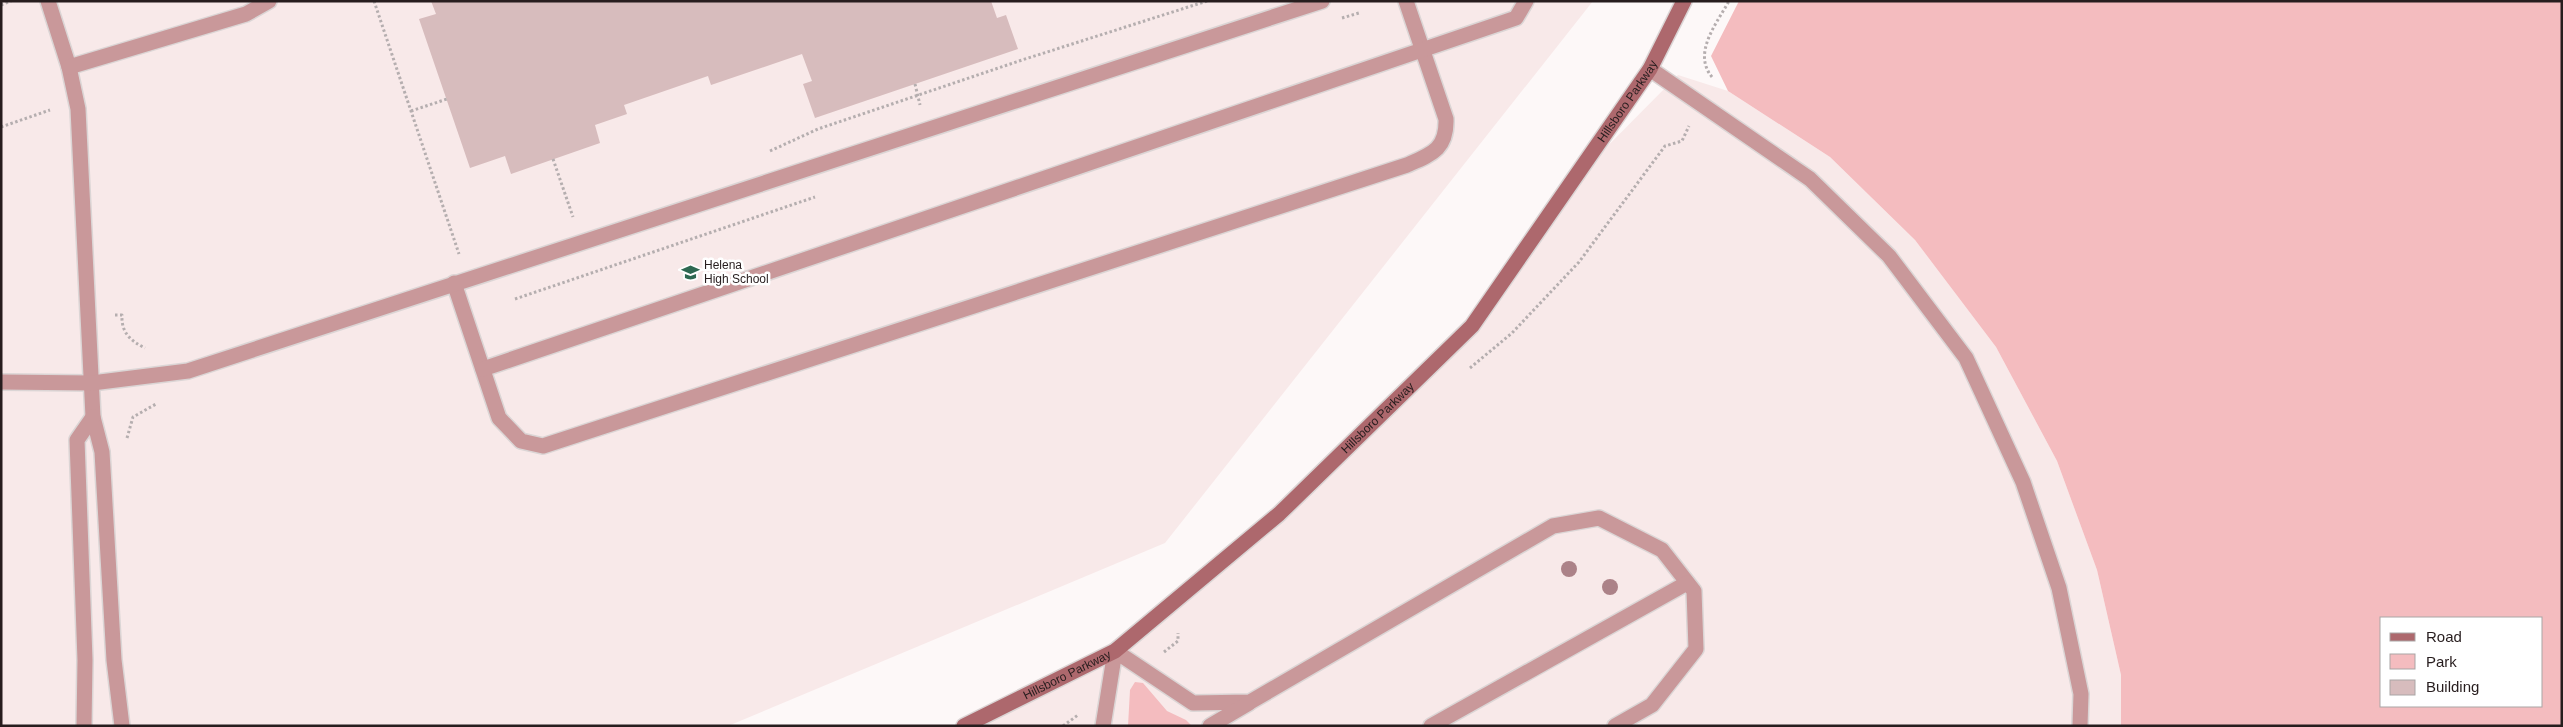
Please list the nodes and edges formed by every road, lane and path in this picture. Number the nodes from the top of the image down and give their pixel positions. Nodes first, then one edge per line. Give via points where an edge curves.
1 (48, 1) edge
2 (269, 1) edge
3 (374, 1) edge
4 (1207, 1) edge
5 (1322, 1) edge
6 (1406, 1) edge
7 (1526, 1) edge
8 (1684, 1) edge
9 (1729, 1) edge
10 (9, 2) edge
11 (1, 4) edge
12 (1423, 51) junction
13 (69, 67) junction
14 (1650, 68) junction
15 (1716, 82) dead end
16 (447, 99) dead end
17 (58, 108) dead end
18 (411, 111) junction
19 (1, 127) edge
20 (770, 151) dead end
21 (460, 257) dead end
22 (454, 283) junction
23 (483, 369) junction
24 (1, 382) edge
25 (92, 382) junction
26 (92, 417) junction
27 (1687, 583) junction
28 (1115, 651) junction
29 (1250, 702) junction
30 (84, 726) edge
31 (122, 726) edge
32 (964, 726) edge
33 (1103, 726) edge
34 (1210, 726) edge
35 (1431, 726) edge
36 (1615, 726) edge
37 (2080, 726) edge

1 - 13 lane
2 - 13 lane via 246,14
3 - 18 path
4 - 20 path via 818,129
5 - 22 lane
6 - 12 lane
7 - 12 lane via 1516,18
8 - 14 street, Hillsboro Parkway
9 - 15 path via 1704,49 1708,73
10 - 11 path
12 - 23 lane
12 - 23 lane via 1446,119 1447,133 1431,155 1407,165 543,446 521,441 499,418
13 - 25 lane via 78,110
14 - 28 street, Hillsboro Parkway via 1472,326 1280,514
14 - 37 lane via 1810,179 1889,256 1966,358 2023,482 2059,588 2081,694
16 - 18 path
17 - 19 path
18 - 21 path
22 - 23 lane
22 - 25 lane via 188,371
24 - 25 lane
25 - 26 lane
26 - 30 lane via 77,440 86,660
26 - 31 lane via 102,452 114,660
27 - 29 lane via 1662,550 1599,518 1553,526
27 - 35 lane
27 - 36 lane via 1694,591 1696,649 1652,705
28 - 29 lane via 1194,703
28 - 32 street, Hillsboro Parkway
28 - 33 lane
29 - 34 lane

